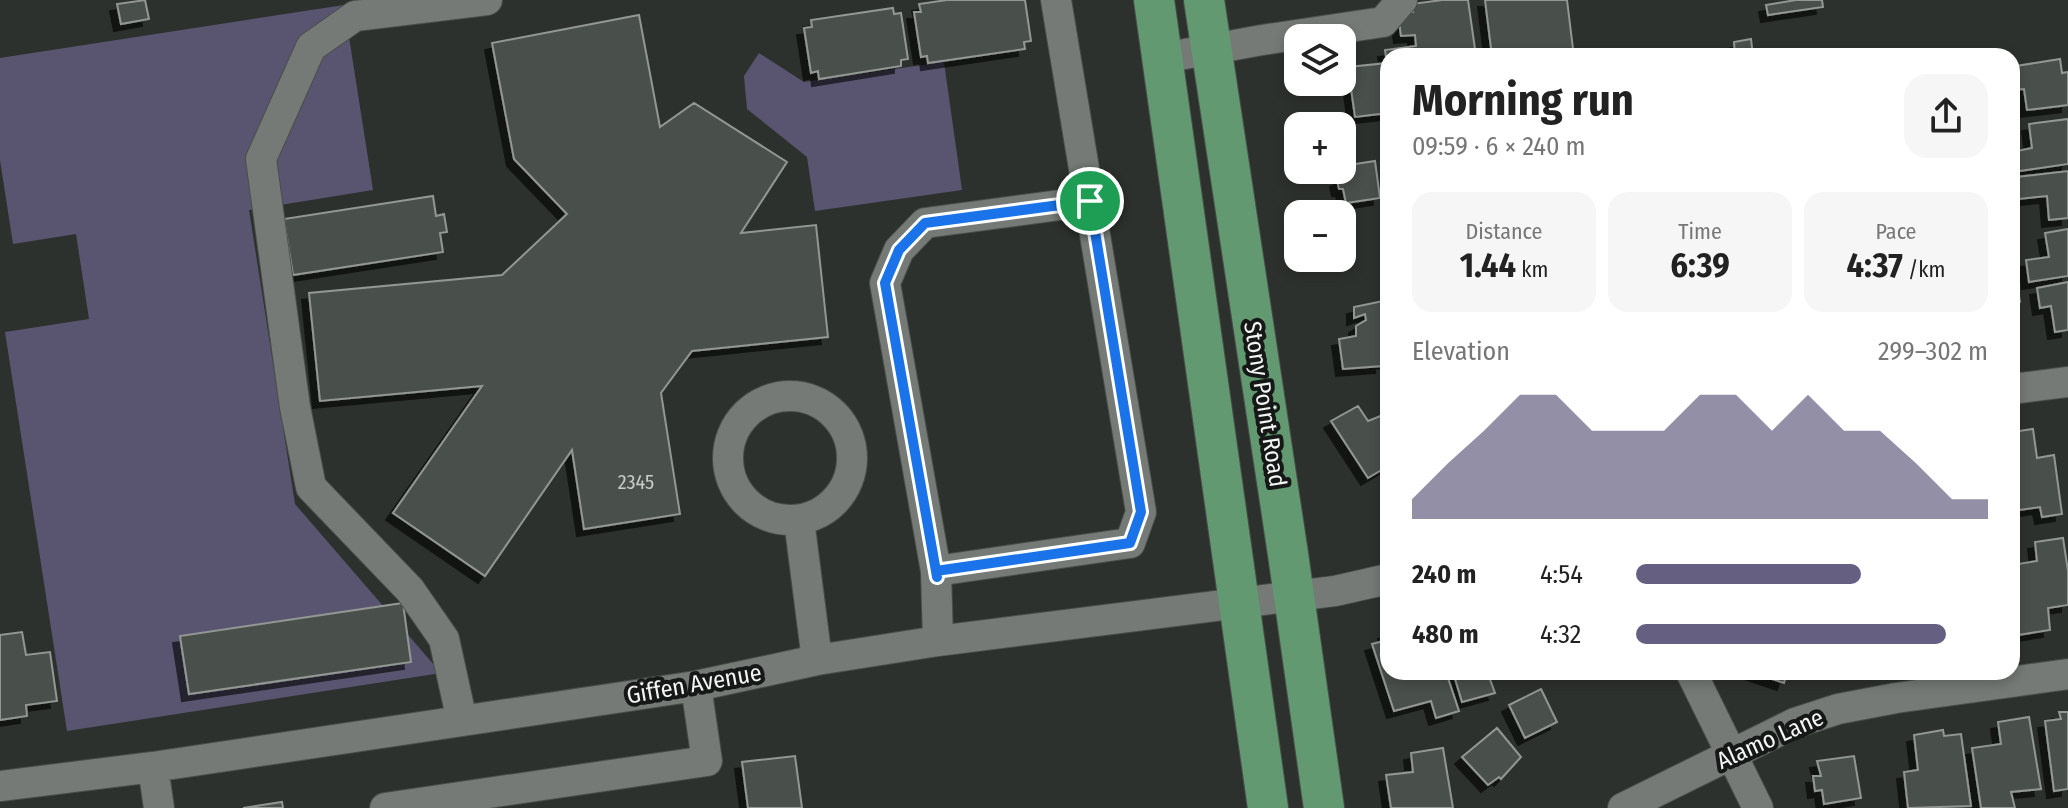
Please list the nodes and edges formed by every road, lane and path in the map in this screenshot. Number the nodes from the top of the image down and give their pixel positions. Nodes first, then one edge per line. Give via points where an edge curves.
1 (487, 0) edge
2 (1056, 0) edge
3 (1154, 0) edge
4 (1204, 0) edge
5 (1402, 0) edge
6 (436, 4) edge
7 (1350, 13) edge
8 (1212, 49) junction
9 (1163, 58) junction
10 (1090, 201) junction
11 (2068, 382) edge
12 (2020, 388) edge
13 (799, 520) junction
14 (937, 577) junction
15 (1380, 581) edge
16 (1294, 596) junction
17 (1239, 603) junction
18 (938, 641) junction
19 (817, 660) junction
20 (2068, 674) edge
21 (1695, 680) edge
22 (696, 686) junction
23 (462, 721) junction
24 (1732, 755) junction
25 (153, 767) junction
26 (0, 786) edge
27 (159, 808) edge
28 (385, 808) edge
29 (1268, 808) edge
30 (1324, 808) edge
31 (1623, 808) edge
32 (1758, 808) edge

1 - 6 street
2 - 10 street
3 - 9 main road
4 - 8 main road, Stony Point Road
5 - 7 street via 1383,22
6 - 23 street via 355,16 311,47 261,159 311,487 410,590 444,639
7 - 8 street
8 - 9 street
8 - 16 main road, Stony Point Road
9 - 17 main road
10 - 14 street via 925,223 899,250 885,283
10 - 14 street via 1141,512 1130,543 936,571
11 - 12 street
13 - 13 street via 822,511 841,495 851,473 852,448 844,425 827,407 805,396 780,396 757,404 739,421 728,443 727,468 752,509 774,519
13 - 19 street
14 - 18 street
15 - 16 street, Giffen Avenue
16 - 17 street, Giffen Avenue
16 - 30 main road, Stony Point Road
17 - 18 street, Giffen Avenue
17 - 29 main road
18 - 19 street, Giffen Avenue
19 - 22 street, Giffen Avenue
20 - 24 street, Alamo Lane via 1838,709 1795,723
21 - 24 street
22 - 23 street, Giffen Avenue
22 - 28 street via 707,761
23 - 25 street, Giffen Avenue
24 - 31 street, Alamo Lane
24 - 32 street
25 - 26 street, Giffen Avenue
25 - 27 street

